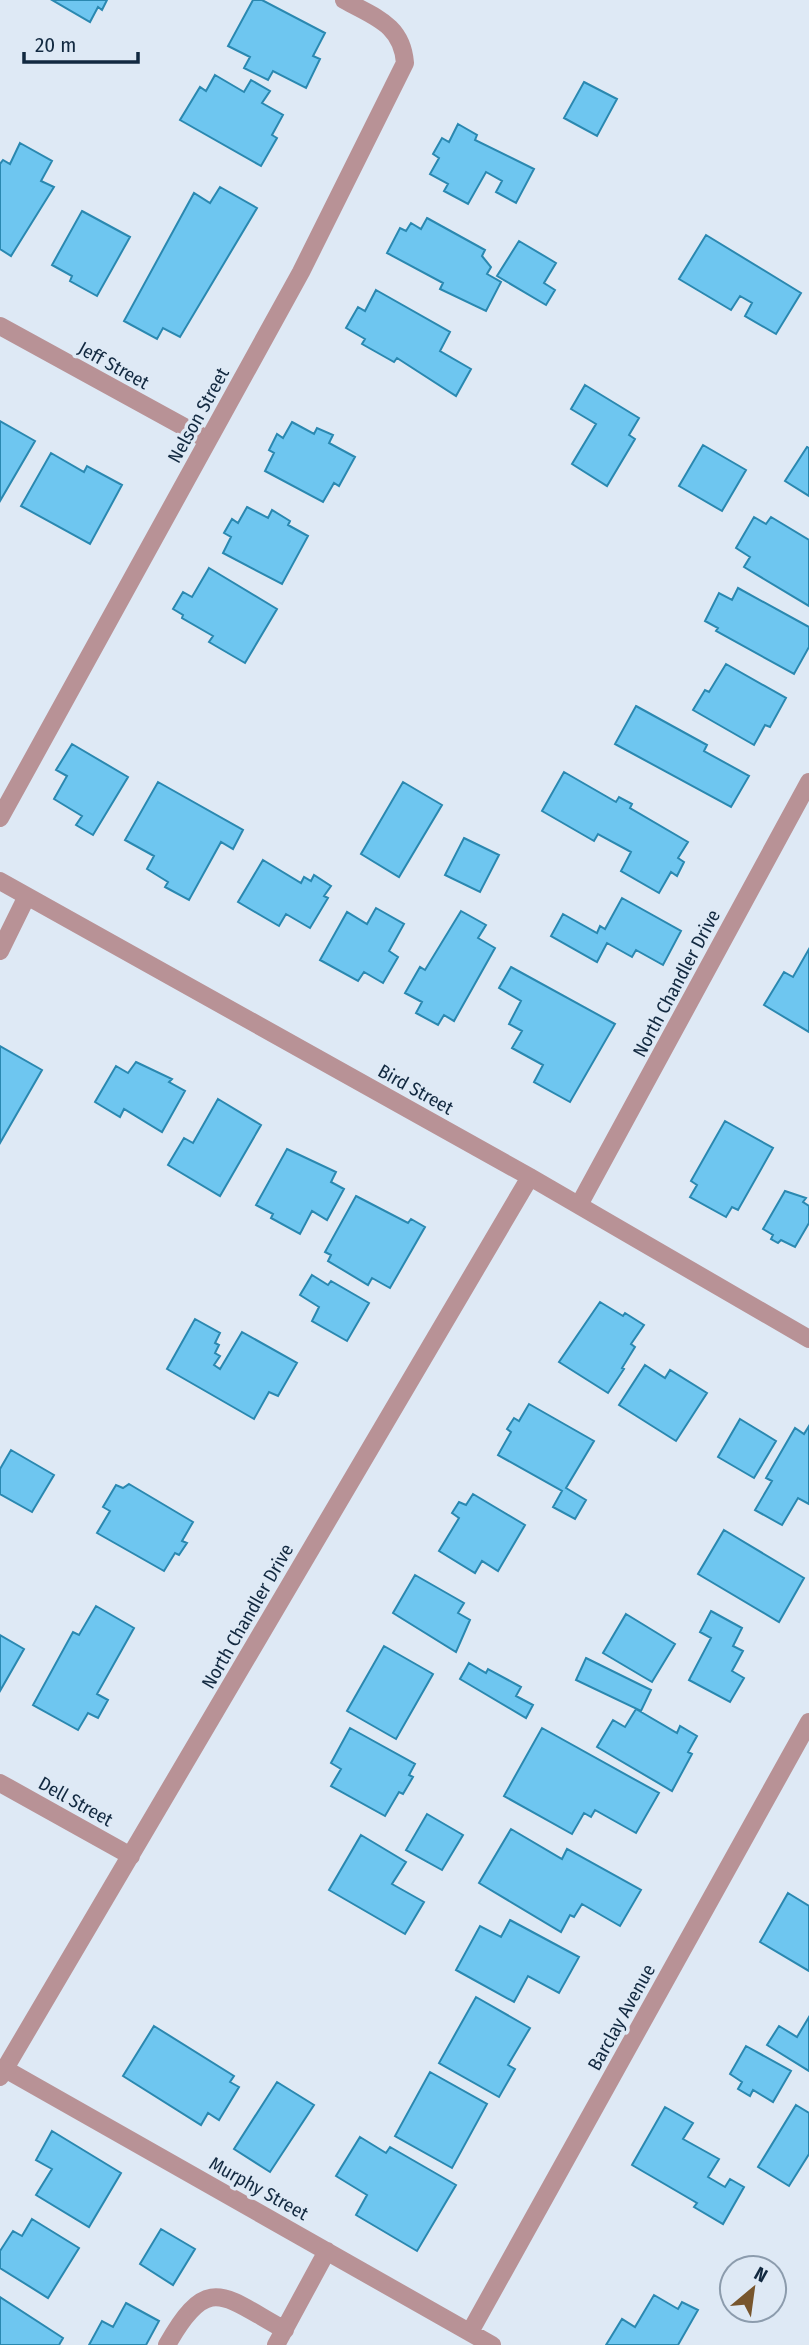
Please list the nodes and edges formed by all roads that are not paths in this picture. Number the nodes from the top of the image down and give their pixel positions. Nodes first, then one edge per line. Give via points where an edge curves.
1 (344, 0) edge
2 (0, 326) edge
3 (208, 440) junction
4 (809, 782) edge
5 (0, 818) edge
6 (0, 881) edge
7 (27, 896) junction
8 (0, 951) edge
9 (530, 1177) junction
10 (579, 1205) junction
11 (809, 1339) edge
12 (809, 1722) edge
13 (0, 1783) edge
14 (131, 1856) junction
15 (2, 2073) edge
16 (327, 2251) junction
17 (470, 2332) junction
18 (280, 2338) edge
19 (167, 2345) edge
20 (492, 2345) edge

1 - 3 street, Nelson Street via 391,27 403,43 405,63 301,272
2 - 3 street, Jeff Street
3 - 5 street, Nelson Street
4 - 10 street, North Chandler Drive
6 - 7 street, Bird Street
7 - 8 street
7 - 9 street, Bird Street
9 - 10 street, Bird Street
9 - 14 street, North Chandler Drive
10 - 11 street, Bird Street
12 - 17 street, Barclay Avenue
13 - 14 street, Dell Street
14 - 15 street, North Chandler Drive
15 - 16 street, Murphy Street
16 - 17 street, Murphy Street
16 - 18 street
17 - 20 street, Murphy Street
18 - 19 street via 223,2297 202,2299 185,2313

